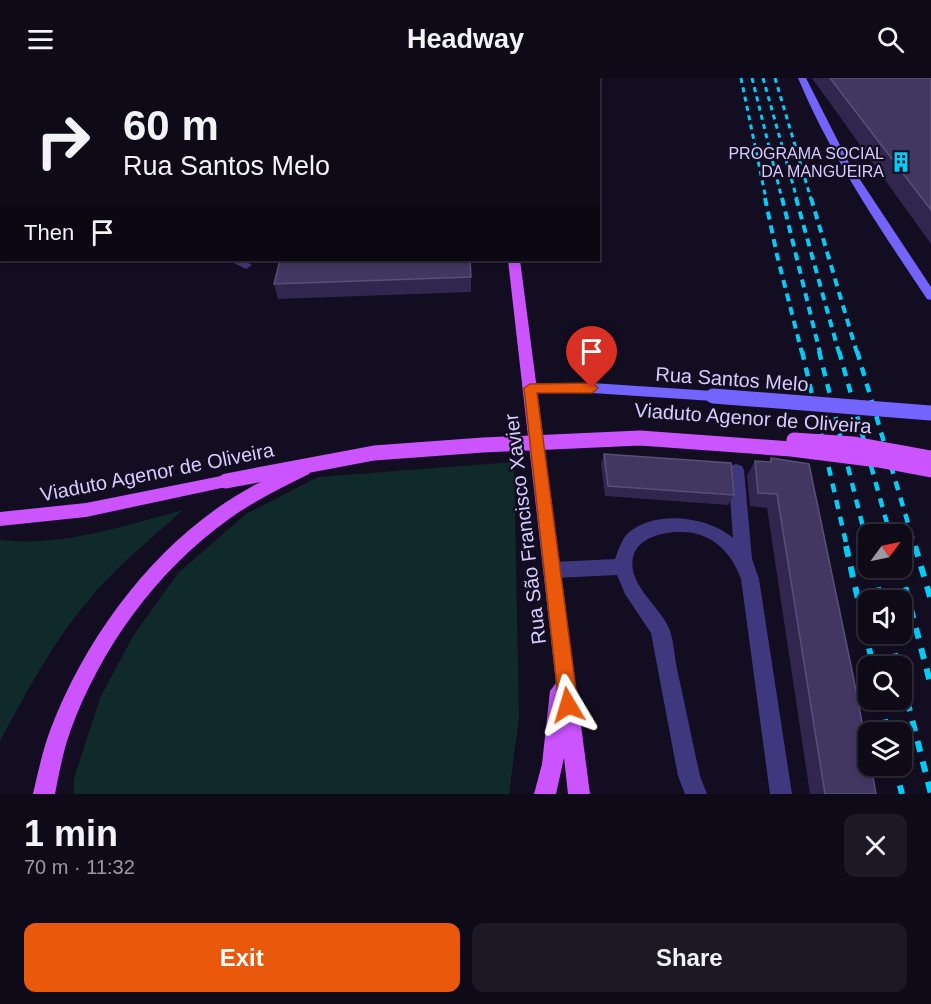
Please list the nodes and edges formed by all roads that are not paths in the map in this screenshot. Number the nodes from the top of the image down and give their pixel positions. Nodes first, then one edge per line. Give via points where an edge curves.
1 (802, 78) edge
2 (236, 261) edge
3 (514, 261) edge
4 (246, 265) dead end
5 (931, 296) edge
6 (530, 388) junction
7 (931, 413) edge
8 (931, 458) edge
9 (736, 470) dead end
10 (931, 470) edge
11 (0, 519) edge
12 (744, 559) junction
13 (622, 567) junction
14 (554, 570) junction
15 (563, 661) junction
16 (44, 794) edge
17 (545, 794) edge
18 (579, 794) edge
19 (696, 794) edge
20 (781, 794) edge

1 - 5 main road via 816,114 868,202
2 - 4 street
3 - 6 main road, Rua São Francisco Xavier
6 - 7 main road, Rua Santos Melo, bridge via 592,388
6 - 14 main road, Rua São Francisco Xavier
8 - 16 main road, Viaduto Agenor de Oliveira, bridge via 853,444 626,432 551,433 389,445 334,457 280,479 220,513 135,596 93,661 61,729
9 - 12 street
10 - 11 main road, Viaduto Agenor de Oliveira, bridge via 792,449 640,438 483,445 374,453 94,510 43,518
12 - 13 street via 724,539 703,528 663,526 629,543
12 - 20 street
13 - 14 street
13 - 19 street via 631,588 660,630
14 - 15 main road, Rua São Francisco Xavier
15 - 17 main road via 553,764
15 - 18 main road, Rua São Francisco Xavier

